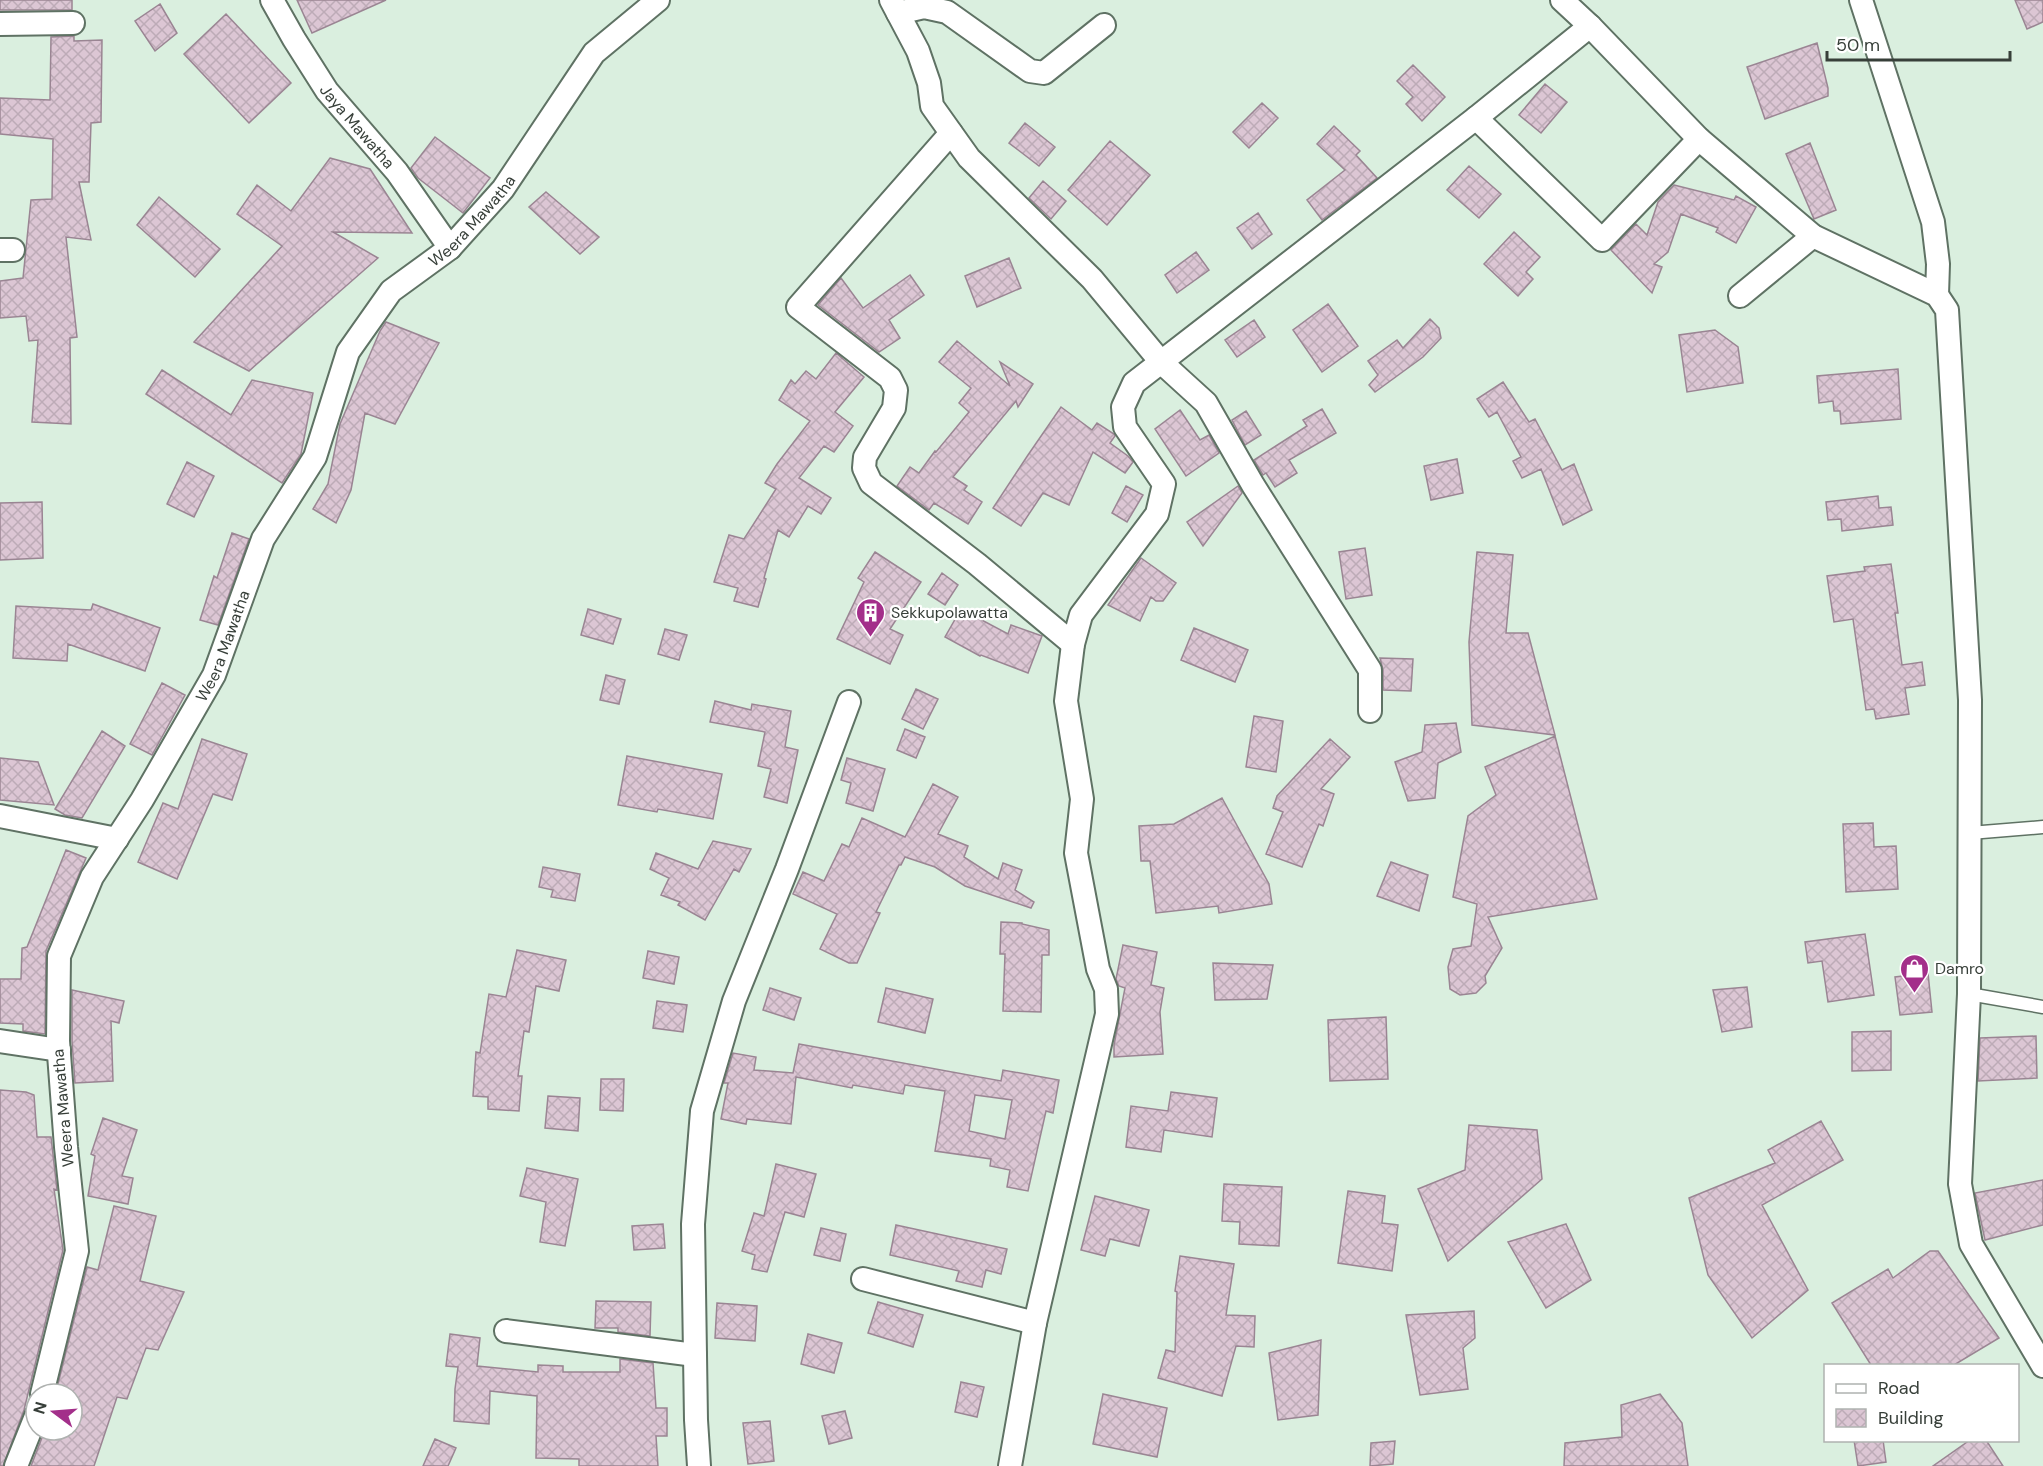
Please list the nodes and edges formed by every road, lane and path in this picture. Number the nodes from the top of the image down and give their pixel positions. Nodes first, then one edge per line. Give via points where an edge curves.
1 (272, 0) edge
2 (658, 0) edge
3 (1562, 0) edge
4 (1861, 0) edge
5 (894, 7) edge
6 (73, 23) dead end
7 (0, 24) edge
8 (1104, 25) dead end
9 (1590, 26) junction
10 (1476, 118) junction
11 (951, 133) junction
12 (1698, 140) junction
13 (1813, 236) junction
14 (450, 248) junction
15 (1937, 295) junction
16 (1740, 296) dead end
17 (1161, 362) junction
18 (1073, 644) junction
19 (849, 702) dead end
20 (1370, 711) dead end
21 (0, 816) edge
22 (2043, 827) edge
23 (1970, 833) junction
24 (117, 839) junction
25 (1969, 994) junction
26 (2043, 1007) edge
27 (0, 1041) edge
28 (59, 1050) junction
29 (862, 1279) dead end
30 (1035, 1323) junction
31 (506, 1331) dead end
32 (695, 1354) junction
33 (2043, 1366) edge
34 (45, 1382) edge
35 (26, 1442) edge
36 (16, 1466) edge
37 (699, 1466) edge
38 (1010, 1466) edge

1 - 14 street, Jaya Mawatha via 327,91 397,172
2 - 14 street, Weera Mawatha via 594,53 503,189
3 - 9 street
4 - 15 street via 1933,222
5 - 8 street via 947,12 1030,70 1044,73
5 - 11 street via 918,51 929,82 932,106
6 - 7 street
9 - 10 street
9 - 12 street
10 - 12 street via 1602,240
10 - 17 street
11 - 17 street via 969,158 1092,279
11 - 18 street via 798,308 890,378 896,390 894,408 865,457 864,468 871,483
12 - 13 street
13 - 15 street
13 - 16 street
14 - 24 street, Weera Mawatha via 391,291 348,352 315,457 263,539 214,675
15 - 23 street via 1947,310 1970,700
17 - 18 street via 1134,383 1124,407 1125,427 1164,484 1156,514 1081,615
17 - 20 street via 1206,403 1370,670
18 - 30 street via 1066,701 1082,799 1076,853 1098,969 1106,988 1107,1014
19 - 32 street via 734,1001 702,1111 693,1224
21 - 24 street
22 - 23 lane
23 - 25 street
24 - 28 street, Weera Mawatha via 92,877 59,956
25 - 26 lane
25 - 33 street via 1960,1184 1971,1244
27 - 28 street
28 - 34 street, Weera Mawatha via 77,1251
29 - 30 street
30 - 38 street
31 - 32 street
32 - 37 street
35 - 36 street

